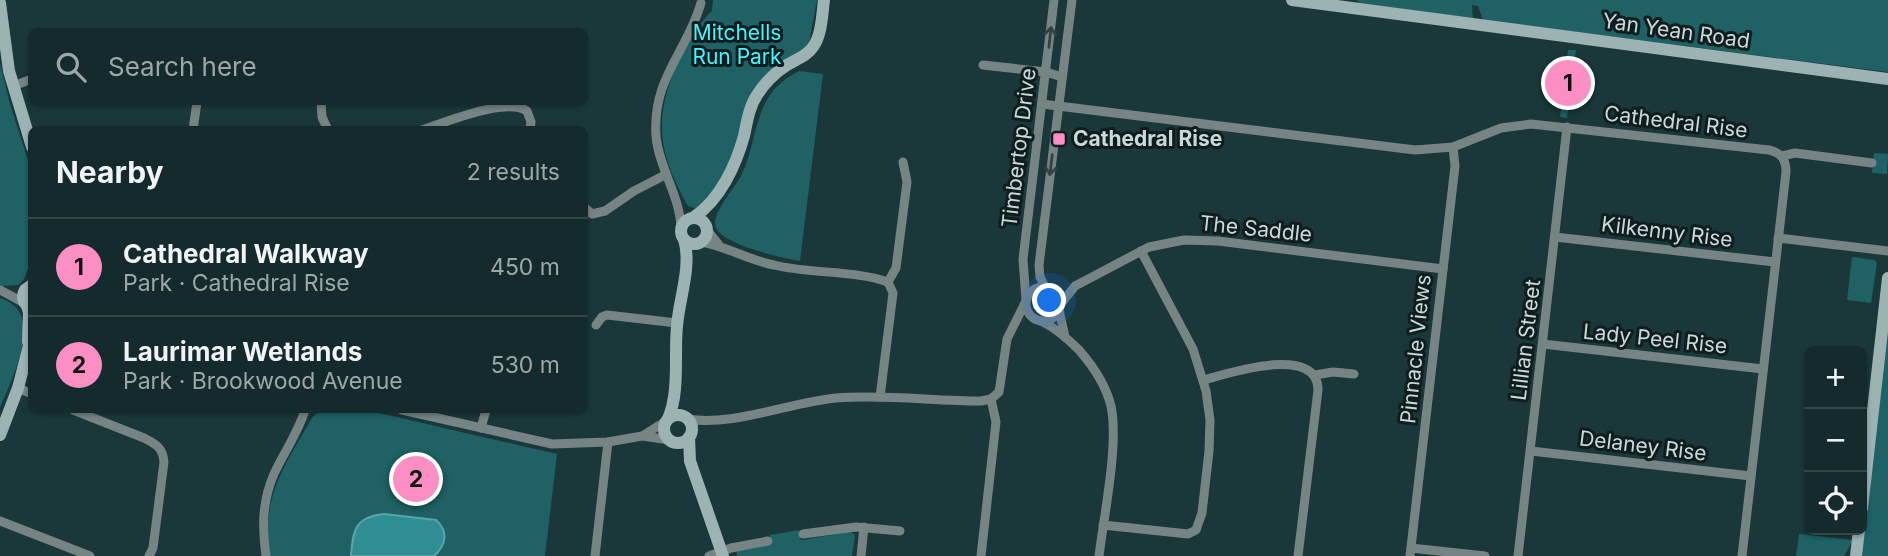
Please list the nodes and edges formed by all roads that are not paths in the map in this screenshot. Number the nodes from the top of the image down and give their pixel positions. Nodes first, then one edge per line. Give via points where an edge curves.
1 (824, 0) edge
2 (1054, 0) edge
3 (1072, 0) edge
4 (1292, 0) edge
5 (0, 3) edge
6 (701, 3) dead end
7 (984, 65) dead end
8 (1046, 72) junction
9 (1062, 77) junction
10 (1888, 79) edge
11 (28, 80) edge
12 (13, 86) junction
13 (1042, 104) junction
14 (197, 105) edge
15 (321, 105) edge
16 (1058, 106) junction
17 (194, 126) edge
18 (324, 126) edge
19 (435, 126) edge
20 (530, 126) edge
21 (1567, 127) junction
22 (28, 134) edge
23 (1453, 147) junction
24 (1782, 156) junction
25 (903, 162) dead end
26 (1872, 163) dead end
27 (665, 175) junction
28 (677, 204) junction
29 (709, 205) junction
30 (588, 211) edge
31 (693, 217) junction
32 (708, 228) junction
33 (682, 234) junction
34 (1555, 237) junction
35 (1779, 238) junction
36 (699, 243) junction
37 (719, 245) junction
38 (1141, 251) junction
39 (1888, 251) edge
40 (1775, 262) junction
41 (686, 265) junction
42 (1443, 269) junction
43 (1888, 278) edge
44 (888, 282) junction
45 (28, 285) edge
46 (1076, 286) junction
47 (1047, 287) junction
48 (28, 288) edge
49 (0, 291) edge
50 (1026, 301) junction
51 (28, 306) edge
52 (1059, 308) junction
53 (1038, 320) junction
54 (677, 323) junction
55 (596, 326) dead end
56 (1012, 330) junction
57 (1065, 337) junction
58 (1543, 344) junction
59 (28, 346) edge
60 (1763, 369) junction
61 (1354, 374) dead end
62 (1315, 375) junction
63 (1204, 380) junction
64 (18, 388) junction
65 (28, 392) edge
66 (675, 395) junction
67 (880, 397) junction
68 (991, 399) junction
69 (82, 413) edge
70 (304, 413) edge
71 (310, 413) edge
72 (415, 413) edge
73 (485, 413) edge
74 (667, 420) junction
75 (300, 425) junction
76 (688, 426) junction
77 (481, 428) junction
78 (0, 435) edge
79 (642, 436) junction
80 (672, 441) junction
81 (608, 442) junction
82 (1531, 451) junction
83 (690, 461) junction
84 (1866, 472) edge
85 (1751, 476) junction
86 (0, 521) edge
87 (1103, 525) junction
88 (864, 527) junction
89 (900, 531) dead end
90 (803, 534) dead end
91 (1858, 535) edge
92 (1859, 535) edge
93 (768, 541) dead end
94 (1410, 552) edge
95 (77, 554) edge
96 (718, 555) edge
97 (90, 556) edge
98 (149, 556) edge
99 (265, 556) edge
100 (595, 556) edge
101 (861, 556) edge
102 (981, 556) edge
103 (1099, 556) edge
104 (1298, 556) edge
105 (1485, 556) edge
106 (1518, 556) edge
107 (1742, 556) edge
108 (1848, 556) edge
109 (1856, 556) edge

1 - 29 street via 815,45 773,76 757,95 735,159
8 -> 2 street, Timbertop Drive
3 - 9 street, Timbertop Drive
4 - 10 street, Yan Yean Road
5 - 12 street
6 - 27 street via 659,97 656,134
7 - 8 street
8 - 9 street
8 - 13 street, Timbertop Drive
9 - 16 street, Timbertop Drive
11 - 12 street
12 - 22 street
13 - 16 street, Cathedral Rise
13 - 50 street, Timbertop Drive via 1023,259
14 - 17 street
15 - 18 street
16 - 23 street, Cathedral Rise via 1415,150
16 -> 47 street, Timbertop Drive via 1039,265
19 - 20 street via 487,110 517,107 527,111
21 - 23 street, Cathedral Rise via 1512,125
21 - 24 street, Cathedral Rise via 1769,150
21 - 34 street, Lillian Street
23 - 42 street, Pinnacle Views via 1455,166
24 - 26 street, Cathedral Rise via 1795,153
24 - 35 street via 1786,172
25 - 44 street via 907,182 896,268
27 - 28 street
27 - 30 street via 602,213
28 - 31 street
28 - 33 street
29 - 31 street
29 - 32 street
31 - 32 street via 702,219
31 - 33 street via 684,222
32 - 36 street
32 - 37 street
33 - 36 street via 690,243
33 - 41 street
34 - 40 street, Kilkenny Rise
34 - 58 street, Lillian Street
35 - 39 street
35 - 40 street
36 - 37 street
36 - 41 street
37 - 44 street via 776,266
38 - 42 street, The Saddle via 1166,242 1200,239
38 - 46 street, The Saddle
38 - 63 street via 1190,342
40 - 60 street
41 - 54 street
42 - 94 street, Pinnacle Views
43 - 84 street
44 - 67 street via 893,293
45 - 49 street via 17,291
46 - 47 street, The Saddle
46 - 52 street, The Saddle
47 - 50 street via 1031,291
47 - 52 street via 1057,294
48 - 51 street via 23,297
49 - 51 street
50 - 53 street via 1028,313
50 - 56 street
52 - 53 street via 1051,319
52 - 57 street
53 - 56 street
53 - 57 street
54 - 55 street via 607,315
54 - 66 street
56 - 68 street via 999,392
57 - 87 street via 1094,369 1111,405 1112,444
58 - 60 street, Lady Peel Rise
58 - 82 street, Lillian Street
59 - 64 street
60 - 85 street
61 - 62 street
62 - 63 street via 1304,369 1267,365
62 - 104 street via 1318,390
63 - 87 street via 1210,443 1196,530 1181,535
64 - 65 street
64 - 78 street
66 - 74 street
66 - 76 street
67 - 68 street
67 - 76 street via 836,398
68 - 102 street via 996,422
69 - 98 street via 162,450 158,514
70 - 75 street
71 - 75 street
72 - 77 street
73 - 77 street
74 - 76 street via 676,415
74 - 79 street
74 - 80 street via 664,429
75 - 99 street via 267,492
76 - 80 street via 682,442
76 - 83 street
77 - 81 street via 551,444
79 - 80 street
79 - 81 street
80 - 83 street
81 - 100 street
82 - 85 street, Delaney Rise
82 - 106 street, Lillian Street
83 - 96 street
85 - 107 street
86 - 95 street
87 - 103 street
88 - 89 street
88 - 90 street
88 - 101 street
91 - 108 street
92 - 109 street
93 - 96 street
94 - 105 street
95 - 97 street

